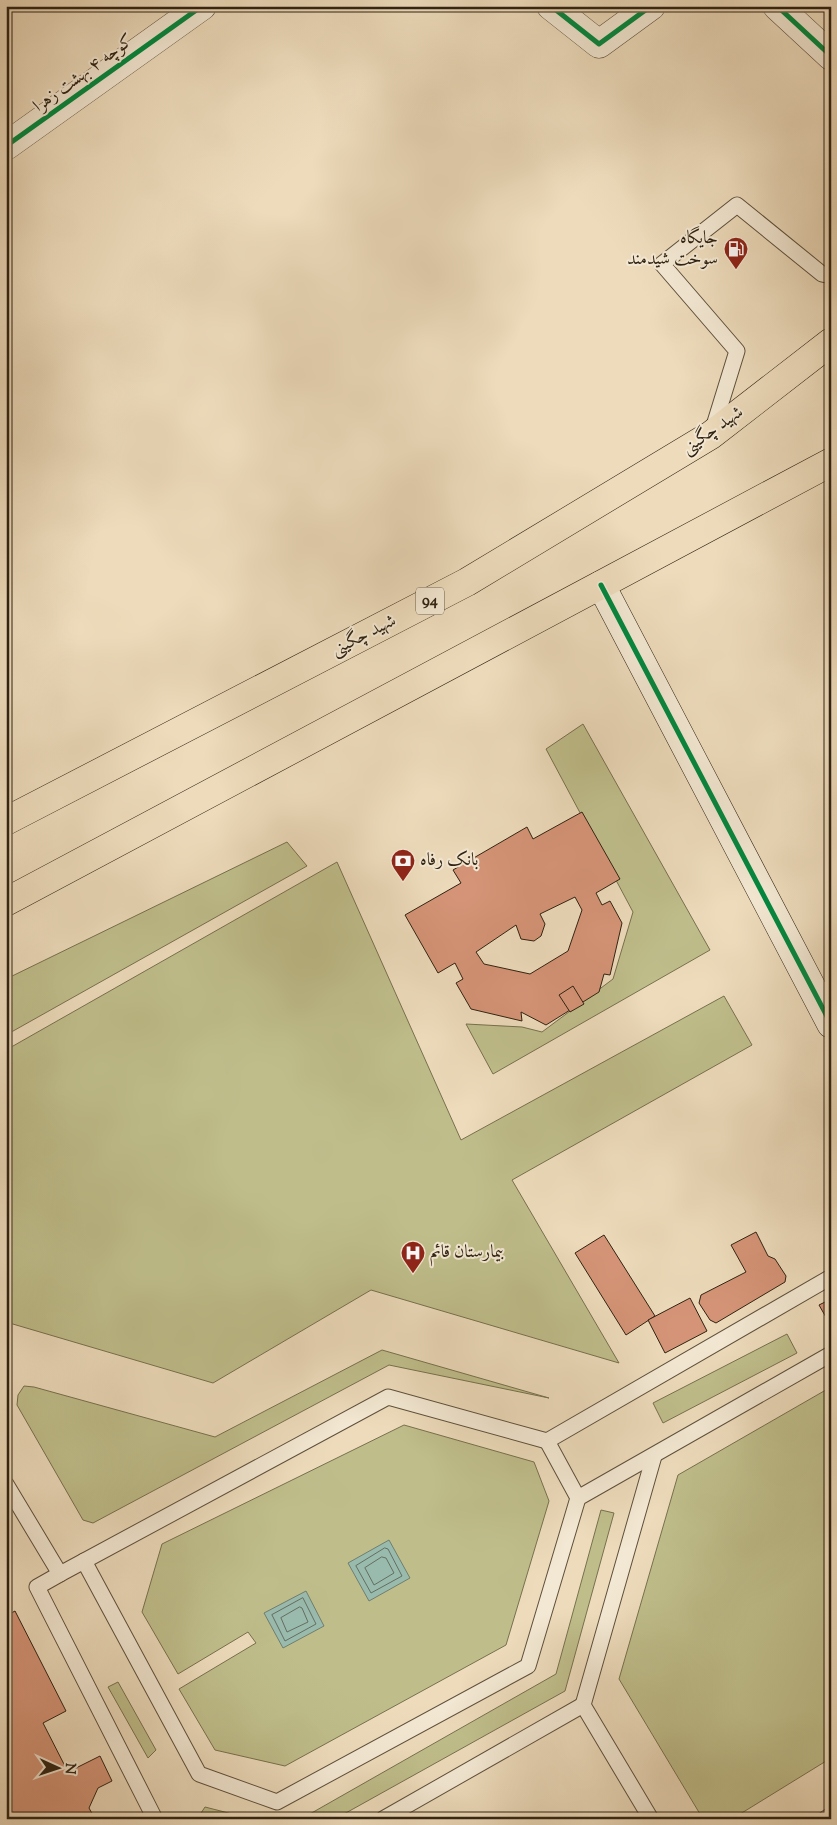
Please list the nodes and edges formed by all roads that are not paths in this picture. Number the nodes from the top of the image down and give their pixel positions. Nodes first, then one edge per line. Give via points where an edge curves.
1 (202, 6) edge
2 (551, 6) edge
3 (651, 6) edge
4 (777, 6) edge
5 (831, 56) edge
6 (6, 146) edge
7 (831, 276) edge
8 (831, 342) edge
9 (711, 435) junction
10 (831, 462) edge
11 (601, 585) junction
12 (6, 821) edge
13 (6, 902) edge
14 (831, 1024) edge
15 (831, 1277) edge
16 (831, 1354) edge
17 (547, 1441) junction
18 (654, 1456) junction
19 (6, 1484) edge
20 (578, 1498) junction
21 (84, 1561) junction
22 (60, 1574) junction
23 (583, 1705) junction
24 (831, 1815) edge
25 (155, 1819) edge
26 (383, 1819) edge
27 (651, 1819) edge
28 (824, 1819) edge

1 - 6 street, کوچه ۴ بهشت زهرا
2 - 3 street via 599,44
4 - 5 street
7 - 9 lane via 822,274 736,205 662,264 737,351
8 - 9 main road, شهید چگینی / 94
9 - 12 main road, شهید چگینی / 94 via 467,582
10 - 11 main road
11 - 13 main road
11 - 14 street
15 - 17 lane
16 - 18 lane
17 - 20 lane
17 - 21 lane via 388,1397
18 - 20 lane
18 - 23 lane
19 - 22 lane
20 - 21 lane via 528,1666 277,1802 199,1774
21 - 22 lane
22 - 25 lane via 37,1587
23 - 26 lane
23 - 27 lane
24 - 28 lane

